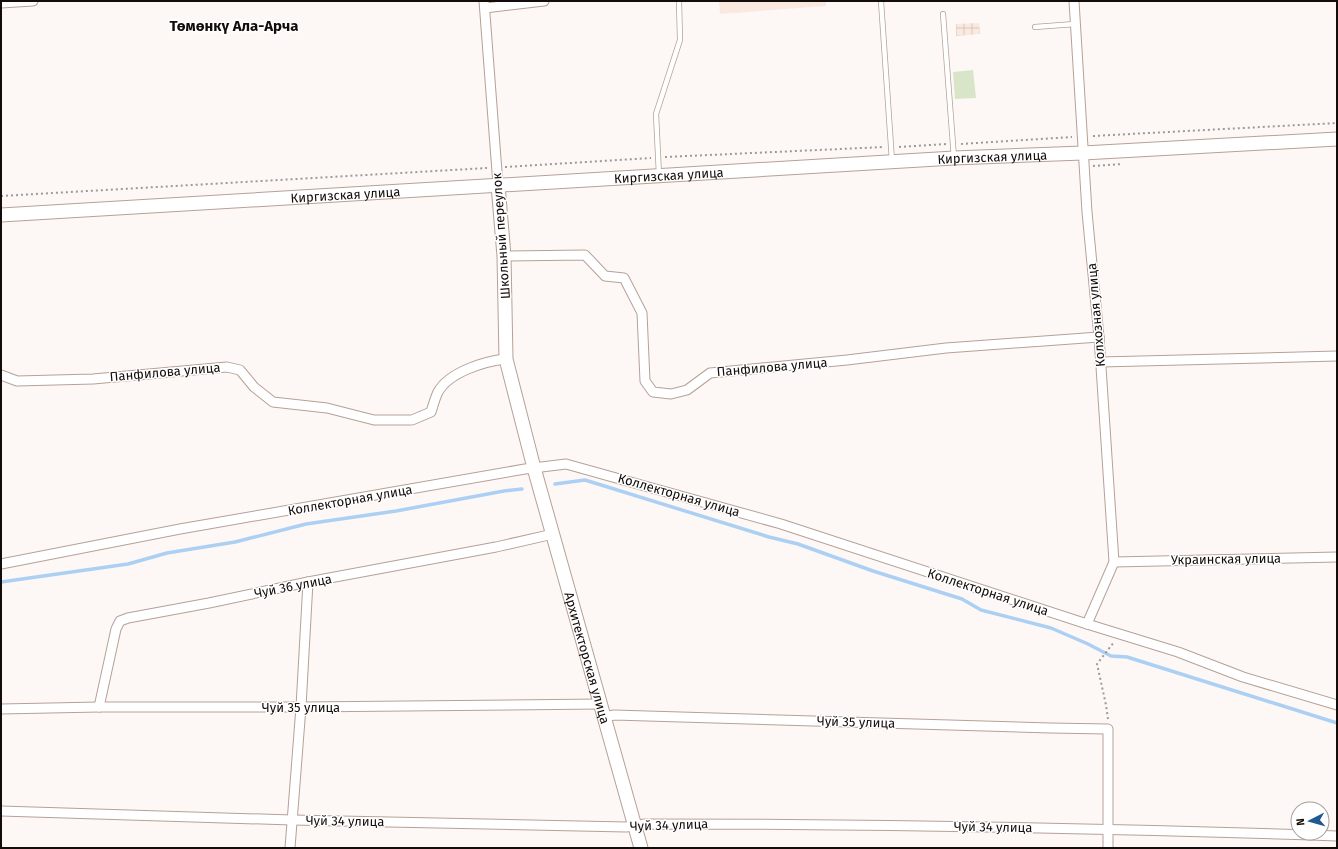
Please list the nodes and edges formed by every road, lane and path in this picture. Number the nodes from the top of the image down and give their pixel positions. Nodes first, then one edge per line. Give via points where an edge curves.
1 (33, 1) edge
2 (544, 1) edge
3 (679, 1) edge
4 (881, 1) edge
5 (1074, 1) edge
6 (1, 3) edge
7 (485, 5) edge
8 (943, 14) dead end
9 (1075, 24) junction
10 (1035, 27) dead end
11 (1337, 123) edge
12 (1082, 137) junction
13 (1337, 139) edge
14 (953, 144) junction
15 (891, 147) junction
16 (1083, 153) junction
17 (658, 158) junction
18 (954, 158) junction
19 (892, 161) junction
20 (496, 168) junction
21 (659, 175) junction
22 (498, 185) junction
23 (1, 196) edge
24 (1, 215) edge
25 (504, 256) junction
26 (1099, 337) junction
27 (1337, 356) edge
28 (506, 359) junction
29 (1100, 362) junction
30 (1, 375) edge
31 (534, 468) junction
32 (553, 534) junction
33 (1337, 557) edge
34 (1114, 562) junction
35 (1, 564) edge
36 (308, 582) junction
37 (1086, 624) junction
38 (1120, 634) junction
39 (601, 704) junction
40 (1337, 705) edge
41 (99, 707) junction
42 (301, 707) junction
43 (1, 709) edge
44 (604, 717) junction
45 (1108, 729) junction
46 (1, 811) edge
47 (292, 820) junction
48 (635, 826) junction
49 (1108, 828) junction
50 (1337, 836) edge
51 (290, 848) edge
52 (641, 848) edge
53 (1108, 848) edge

1 - 6 street
2 - 7 street
3 - 17 lane via 680,40 656,114
4 - 15 lane
5 - 9 street, Колхозная улица
7 - 20 street, Школьный переулок
8 - 14 lane
9 - 10 lane
9 - 12 street, Колхозная улица
11 - 12 path
12 - 14 path
12 - 16 street, Колхозная улица
13 - 16 main road, Киргизская улица
14 - 15 path
14 - 18 lane
15 - 17 path
15 - 19 lane
16 - 18 main road, Киргизская улица
16 - 26 street, Колхозная улица
17 - 20 path
17 - 21 lane
18 - 19 main road, Киргизская улица
19 - 21 main road, Киргизская улица
20 - 22 street, Школьный переулок
20 - 23 path
21 - 22 main road, Киргизская улица
22 - 24 main road, Киргизская улица
22 - 25 main road, Школьный переулок
25 - 26 street, Панфилова улица via 585,255 605,276 624,278 642,313 645,381 652,392 671,394 687,390 710,373 946,348
25 - 28 main road, Школьный переулок
26 - 29 street, Колхозная улица
27 - 29 street
28 - 30 street, Панфилова улица via 481,364 454,375 438,391 431,412 412,420 374,420 327,408 273,402 254,387 240,370 227,367 93,379 17,381
28 - 31 main road, Школьный переулок
29 - 34 street, Колхозная улица
31 - 32 main road, Архитекторская улица
31 - 35 street, Коллекторная улица via 180,529
31 - 37 street, Коллекторная улица via 566,464 781,524
32 - 36 street, Чуй 36 улица
32 - 39 main road, Архитекторская улица
33 - 34 street, Украинская улица
34 - 37 street, Колхозная улица
36 - 41 street, Чуй 36 улица via 120,621
36 - 42 street
37 - 38 street, Коллекторная улица
38 - 40 street, Коллекторная улица via 1178,652 1243,677
38 - 45 path via 1097,664 1106,705
39 - 42 street, Чуй 35 улица
39 - 44 main road, Архитекторская улица
41 - 42 street, Чуй 35 улица
41 - 43 street, Чуй 35 улица
42 - 47 street
44 - 45 street, Чуй 35 улица via 614,715
44 - 48 main road, Архитекторская улица
45 - 49 street
46 - 47 street, Чуй 34 улица
47 - 48 street, Чуй 34 улица
47 - 51 street
48 - 49 street, Чуй 34 улица via 787,824
48 - 52 main road, Архитекторская улица
49 - 50 street, Чуй 34 улица
49 - 53 street

